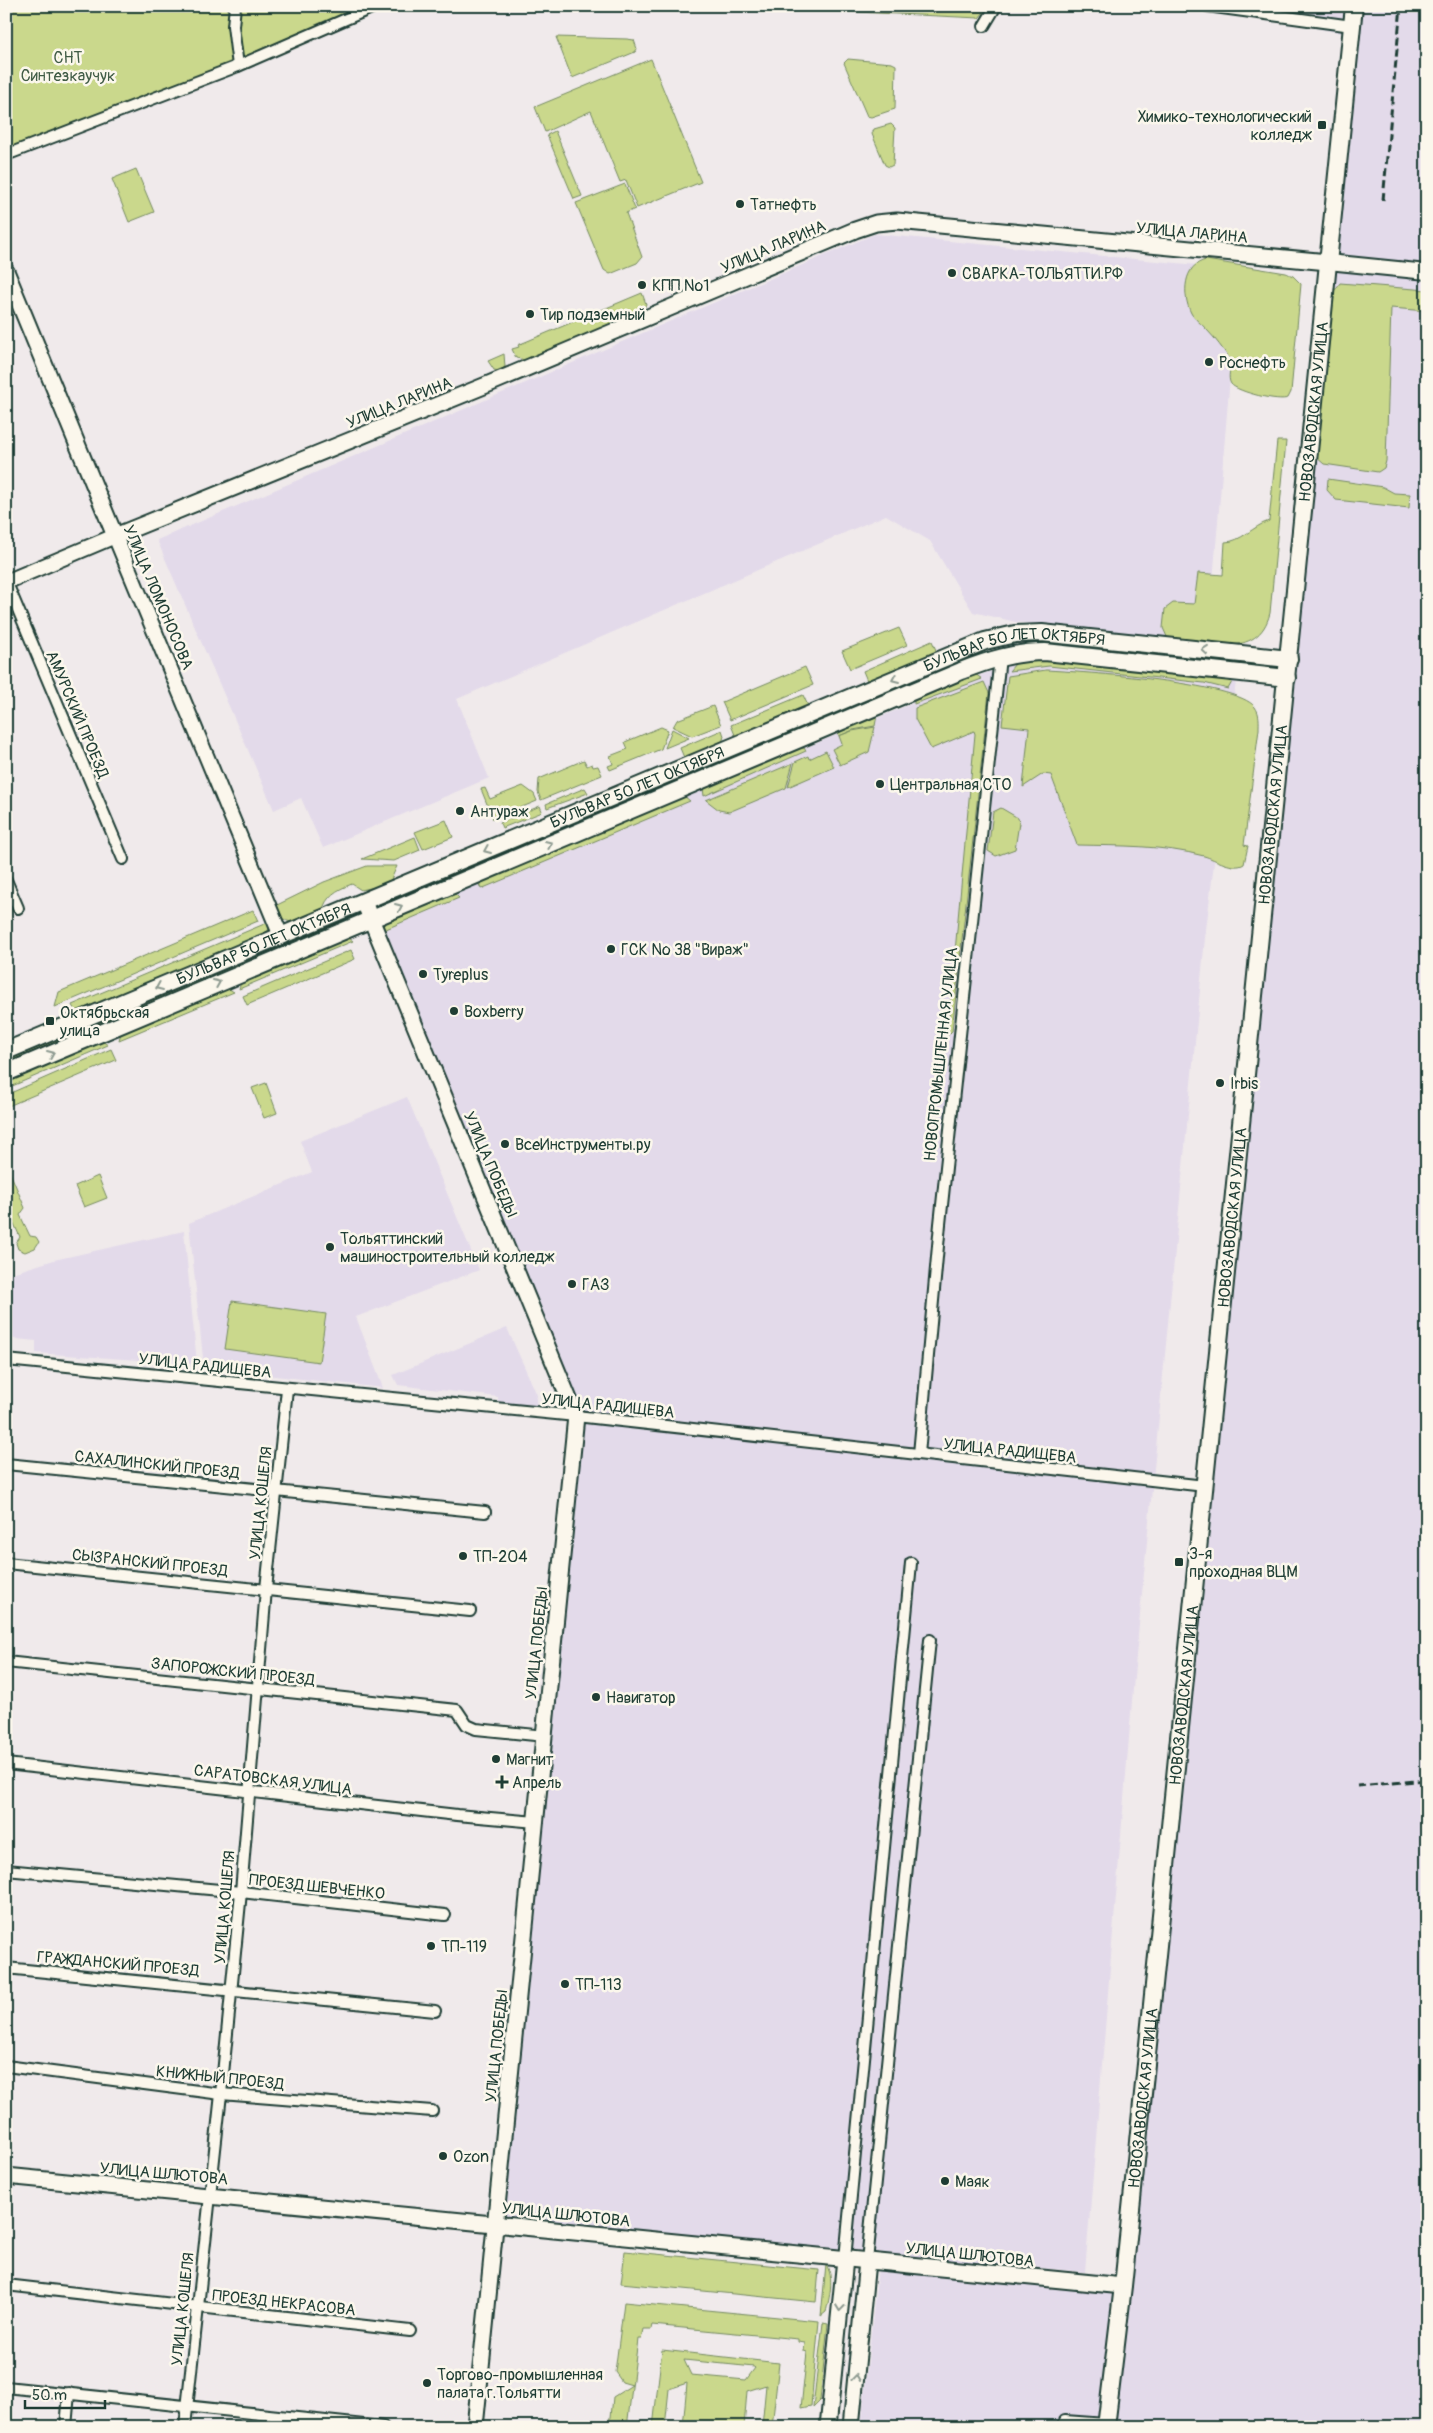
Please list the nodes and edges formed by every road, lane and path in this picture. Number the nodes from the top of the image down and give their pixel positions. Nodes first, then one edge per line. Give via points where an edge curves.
1 (235, 6) edge
2 (376, 6) edge
3 (996, 6) edge
4 (1207, 6) edge
5 (1354, 6) edge
6 (984, 26) dead end
7 (1352, 26) junction
8 (238, 66) junction
9 (6, 155) edge
10 (1328, 262) junction
11 (6, 271) edge
12 (1427, 272) edge
13 (115, 536) junction
14 (6, 582) edge
15 (1233, 653) junction
16 (1000, 657) junction
17 (1289, 659) junction
18 (1229, 672) junction
19 (1287, 678) junction
20 (734, 746) junction
21 (740, 764) junction
22 (515, 839) junction
23 (521, 856) junction
24 (123, 859) dead end
25 (6, 880) edge
26 (364, 902) junction
27 (18, 908) dead end
28 (371, 919) junction
29 (281, 936) junction
30 (6, 1051) edge
31 (6, 1073) edge
32 (6, 1360) edge
33 (287, 1389) junction
34 (576, 1416) junction
35 (919, 1454) junction
36 (6, 1464) edge
37 (1205, 1486) junction
38 (276, 1491) junction
39 (485, 1512) dead end
40 (6, 1563) edge
41 (911, 1563) dead end
42 (266, 1589) junction
43 (470, 1611) dead end
44 (930, 1640) dead end
45 (6, 1662) edge
46 (259, 1688) junction
47 (545, 1736) junction
48 (6, 1764) edge
49 (249, 1791) junction
50 (536, 1822) junction
51 (6, 1870) edge
52 (241, 1892) junction
53 (445, 1915) dead end
54 (6, 1968) edge
55 (231, 1989) junction
56 (435, 2011) dead end
57 (6, 2066) edge
58 (221, 2094) junction
59 (432, 2111) dead end
60 (6, 2176) edge
61 (209, 2194) junction
62 (496, 2225) junction
63 (845, 2259) junction
64 (867, 2261) junction
65 (6, 2285) edge
66 (1123, 2286) junction
67 (197, 2307) junction
68 (410, 2331) dead end
69 (6, 2387) edge
70 (69, 2393) junction
71 (187, 2404) junction
72 (1106, 2426) edge
73 (66, 2427) edge
74 (185, 2427) edge
75 (383, 2427) edge
76 (475, 2427) edge
77 (828, 2427) edge
78 (851, 2427) edge
79 (1064, 2427) edge

1 - 8 street via 233,26
2 - 8 street
3 - 6 street
4 - 7 street
5 - 7 main road, НОВОЗАВОДСКАЯ УЛИЦА
7 - 10 main road, НОВОЗАВОДСКАЯ УЛИЦА
8 - 9 street
10 - 12 street, УЛИЦА ЛАРИНА
10 - 13 main road, УЛИЦА ЛАРИНА via 897,221 876,223
10 - 17 main road, НОВОЗАВОДСКАЯ УЛИЦА
11 - 13 main road, УЛИЦА ЛОМОНОСОВА
13 - 14 street, УЛИЦА ЛАРИНА
13 - 29 street, УЛИЦА ЛОМОНОСОВА
14 - 24 street, АМУРСКИЙ ПРОЕЗД
15 - 17 main road, БУЛЬВАР 50 ЛЕТ ОКТЯБРЯ
15 - 18 main road via 1240,662 1236,670
15 -> 20 main road, БУЛЬВАР 50 ЛЕТ ОКТЯБРЯ via 1061,634 1015,634 985,640
16 - 18 main road, БУЛЬВАР 50 ЛЕТ ОКТЯБРЯ via 1045,652
16 - 21 main road, БУЛЬВАР 50 ЛЕТ ОКТЯБРЯ
16 - 35 street, НОВОПРОМЫШЛЕННАЯ УЛИЦА
17 - 19 main road, НОВОЗАВОДСКАЯ УЛИЦА
18 - 19 main road, БУЛЬВАР 50 ЛЕТ ОКТЯБРЯ
19 - 37 main road, НОВОЗАВОДСКАЯ УЛИЦА
20 - 21 main road
20 - 22 main road, БУЛЬВАР 50 ЛЕТ ОКТЯБРЯ
23 -> 21 main road, БУЛЬВАР 50 ЛЕТ ОКТЯБРЯ
22 - 23 main road
22 -> 26 main road, БУЛЬВАР 50 ЛЕТ ОКТЯБРЯ
28 -> 23 main road, БУЛЬВАР 50 ЛЕТ ОКТЯБРЯ
25 - 27 street
26 - 28 main road, УЛИЦА ПОБЕДЫ
26 - 29 main road, БУЛЬВАР 50 ЛЕТ ОКТЯБРЯ
31 -> 28 main road, БУЛЬВАР 50 ЛЕТ ОКТЯБРЯ
28 - 34 main road, УЛИЦА ПОБЕДЫ
29 -> 30 main road, БУЛЬВАР 50 ЛЕТ ОКТЯБРЯ
32 - 33 street, УЛИЦА РАДИЩЕВА
33 - 34 street, УЛИЦА РАДИЩЕВА
33 - 38 street, УЛИЦА КОШЕЛЯ
34 - 35 street, УЛИЦА РАДИЩЕВА
34 - 47 main road, УЛИЦА ПОБЕДЫ
35 - 37 street, УЛИЦА РАДИЩЕВА
36 - 38 street, САХАЛИНСКИЙ ПРОЕЗД
37 - 66 main road, НОВОЗАВОДСКАЯ УЛИЦА
38 - 39 street, САХАЛИНСКИЙ ПРОЕЗД
38 - 42 street, УЛИЦА КОШЕЛЯ
40 - 42 street, СЫЗРАНСКИЙ ПРОЕЗД
41 - 63 street
42 - 43 street, СЫЗРАНСКИЙ ПРОЕЗД
42 - 46 street, УЛИЦА КОШЕЛЯ
44 - 64 street
45 - 46 street, ЗАПОРОЖСКИЙ ПРОЕЗД
46 - 47 street, ЗАПОРОЖСКИЙ ПРОЕЗД via 457,1710 467,1725 476,1729
46 - 49 street, УЛИЦА КОШЕЛЯ
47 - 50 main road, УЛИЦА ПОБЕДЫ
48 - 49 street, САРАТОВСКАЯ УЛИЦА
49 - 50 street, САРАТОВСКАЯ УЛИЦА via 457,1816
49 - 52 street, УЛИЦА КОШЕЛЯ
50 - 62 main road, УЛИЦА ПОБЕДЫ
51 - 52 street, ПРОЕЗД ШЕВЧЕНКО
52 - 53 street, ПРОЕЗД ШЕВЧЕНКО
52 - 55 street, УЛИЦА КОШЕЛЯ
54 - 55 street, ГРАЖДАНСКИЙ ПРОЕЗД
55 - 56 street, ГРАЖДАНСКИЙ ПРОЕЗД
55 - 58 street, УЛИЦА КОШЕЛЯ
57 - 58 street, КНИЖНЫЙ ПРОЕЗД
58 - 59 street, КНИЖНЫЙ ПРОЕЗД
58 - 61 street, УЛИЦА КОШЕЛЯ
60 - 61 main road, УЛИЦА ШЛЮТОВА
61 - 62 main road, УЛИЦА ШЛЮТОВА
61 - 67 street, УЛИЦА КОШЕЛЯ
62 - 63 main road, УЛИЦА ШЛЮТОВА
62 - 76 main road, УЛИЦА ПОБЕДЫ
63 - 64 main road, УЛИЦА ШЛЮТОВА
63 -> 77 main road
64 - 66 main road, УЛИЦА ШЛЮТОВА
78 -> 64 main road
65 - 67 street, ПРОЕЗД НЕКРАСОВА
66 - 72 main road, НОВОЗАВОДСКАЯ УЛИЦА
67 - 68 street, ПРОЕЗД НЕКРАСОВА
67 - 71 street, УЛИЦА КОШЕЛЯ
69 - 70 street
70 - 71 street
70 - 73 street
71 - 74 street, УЛИЦА КОШЕЛЯ
71 - 75 street
72 - 79 street via 1065,2421

